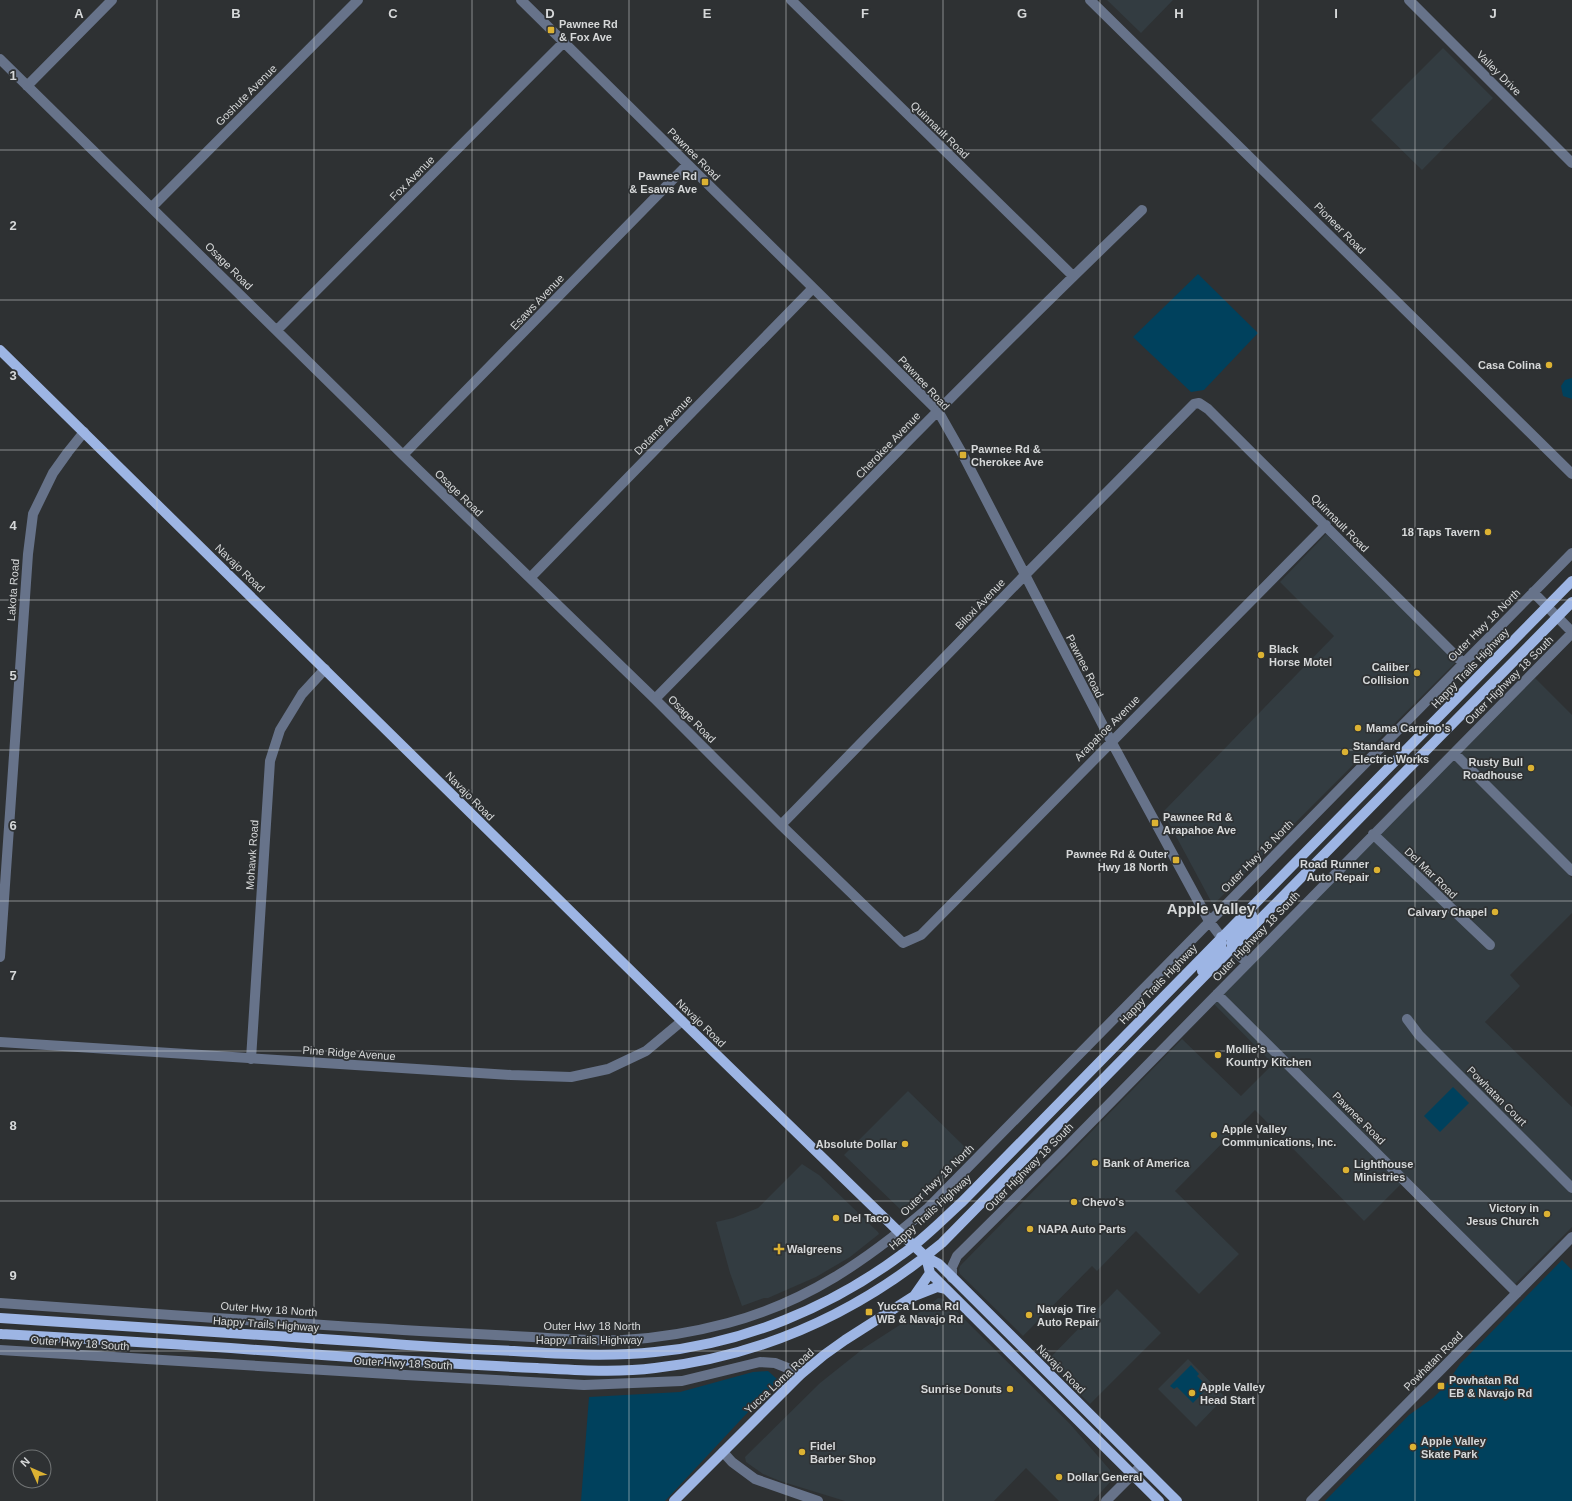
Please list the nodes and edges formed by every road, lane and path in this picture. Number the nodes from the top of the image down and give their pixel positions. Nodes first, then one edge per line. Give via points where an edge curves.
1 (112, 0) edge
2 (358, 0) edge
3 (521, 0) edge
4 (791, 0) edge
5 (1090, 0) edge
6 (1410, 0) edge
7 (564, 42) junction
8 (0, 59) edge
9 (27, 86) junction
10 (1572, 163) edge
11 (687, 165) junction
12 (152, 207) junction
13 (1142, 210) dead end
14 (1073, 276) junction
15 (813, 288) junction
16 (277, 330) junction
17 (0, 350) edge
18 (1199, 403) joint
19 (938, 411) junction
20 (84, 432) junction
21 (403, 455) junction
22 (1572, 474) edge
23 (1326, 525) junction
24 (1572, 552) edge
25 (1025, 575) junction
26 (530, 578) junction
27 (1572, 581) edge
28 (1533, 592) junction
29 (1572, 602) edge
30 (1547, 607) junction
31 (1557, 618) junction
32 (1572, 632) edge
33 (1463, 663) junction
34 (325, 669) junction
35 (655, 700) junction
36 (1111, 741) junction
37 (1454, 753) junction
38 (781, 825) junction
39 (1373, 834) junction
40 (1572, 871) edge
41 (1283, 875) junction
42 (1209, 921) junction
43 (1221, 937) junction
44 (903, 943) joint
45 (1490, 945) dead end
46 (1233, 949) junction
47 (0, 957) edge
48 (1247, 963) junction
49 (1217, 994) junction
50 (1165, 1018) junction
51 (1407, 1019) dead end
52 (682, 1021) junction
53 (0, 1042) edge
54 (251, 1059) junction
55 (1572, 1188) edge
56 (899, 1232) junction
57 (1572, 1237) edge
58 (914, 1246) junction
59 (957, 1256) junction
60 (926, 1257) junction
61 (939, 1264) junction
62 (930, 1273) junction
63 (952, 1278) junction
64 (945, 1289) junction
65 (1517, 1293) junction
66 (914, 1296) junction
67 (0, 1303) edge
68 (0, 1318) edge
69 (0, 1334) edge
70 (0, 1350) edge
71 (800, 1375) junction
72 (723, 1452) junction
73 (1141, 1466) junction
74 (1132, 1475) junction
75 (674, 1501) edge
76 (818, 1501) edge
77 (1106, 1501) edge
78 (1159, 1501) edge
79 (1177, 1501) edge
80 (1312, 1501) edge

1 - 9 street
2 - 12 street, Goshute Avenue
3 - 7 street, Pawnee Road
4 - 14 street, Quinnault Road
5 - 22 street, Pioneer Road
6 - 10 street, Valley Drive
7 - 11 street, Pawnee Road
7 - 16 street, Fox Avenue
8 - 9 street, Osage Road
9 - 12 street, Osage Road
11 - 15 street, Pawnee Road
11 - 21 street, Esaws Avenue
12 - 16 street, Osage Road
13 - 14 street, Cherokee Avenue
14 - 19 street, Cherokee Avenue
15 - 19 street, Pawnee Road
15 - 26 street, Dotame Avenue
16 - 21 street, Osage Road
17 - 20 main road, Navajo Road
18 - 23 street, Quinnault Road
18 - 25 street, Biloxi Avenue via 1191,406
19 - 25 street, Pawnee Road
19 - 35 street, Cherokee Avenue
20 - 34 main road, Navajo Road
20 - 47 street, Lakota Road via 53,473 33,514 27,562
21 - 26 street, Osage Road
23 - 33 street, Quinnault Road
23 - 36 street, Arapahoe Avenue
24 - 28 street, Outer Hwy 18 North
25 - 36 street, Pawnee Road
25 - 38 street, Biloxi Avenue
26 - 35 street, Osage Road
27 - 30 main road, Happy Trails Highway
28 - 30 street
28 - 33 street, Outer Hwy 18 North
29 - 31 main road
30 - 31 street
30 - 41 main road, Happy Trails Highway
31 - 32 street
31 - 46 main road
32 - 37 street, Outer Highway 18 South
33 - 42 street, Outer Hwy 18 North
34 - 52 main road, Navajo Road
34 - 54 street, Mohawk Road via 302,694 280,730 270,762
35 - 38 street, Osage Road
36 - 42 street, Pawnee Road
36 - 44 street, Arapahoe Avenue via 920,935
37 - 39 street, Outer Highway 18 South
37 - 40 street
38 - 44 street, Osage Road
39 - 45 street, Del Mar Road
39 - 48 street, Outer Highway 18 South
41 - 43 main road, Happy Trails Highway
41 - 46 main road via 1279,888 1232,936
42 - 43 street, Pawnee Road
42 - 56 street, Outer Hwy 18 North via 957,1179
43 - 50 main road via 1221,950 1173,1001
43 - 58 main road, Happy Trails Highway via 962,1202
46 - 48 street
46 - 50 main road
48 - 49 street, Outer Highway 18 South
49 - 59 street, Outer Highway 18 South
49 - 65 street, Pawnee Road
50 - 60 main road
51 - 55 street, Powhatan Court
52 - 54 street, Pine Ridge Avenue via 646,1051 608,1070 572,1077
52 - 56 main road, Navajo Road
53 - 54 street, Pine Ridge Avenue
56 - 58 main road, Navajo Road
56 - 67 street, Outer Hwy 18 North via 837,1277 789,1302 731,1322 693,1331 623,1340 577,1340 396,1330
57 - 65 street, Powhatan Road
58 - 60 main road, Navajo Road
58 - 68 main road, Happy Trails Highway via 835,1297 775,1323 701,1345 622,1355 544,1353
59 - 61 street
59 - 63 street via 952,1267
60 - 61 main road, Navajo Road
60 - 62 main road
60 - 69 main road via 868,1296 779,1340 726,1355 656,1368 614,1371 446,1364
61 - 63 main road, Navajo Road
62 - 64 main road
62 - 66 main road
63 - 73 main road, Navajo Road
64 - 66 main road via 937,1287
64 - 74 main road
65 - 80 street, Powhatan Road
66 - 71 main road, Yucca Loma Road via 845,1340
70 - 71 street, Outer Hwy 18 South via 584,1385 682,1381 760,1362 775,1364
71 - 72 main road, Yucca Loma Road
72 - 75 main road, Yucca Loma Road
72 - 76 street via 755,1479
73 - 74 street
73 - 79 main road, Navajo Road
74 - 77 street
74 - 78 main road

